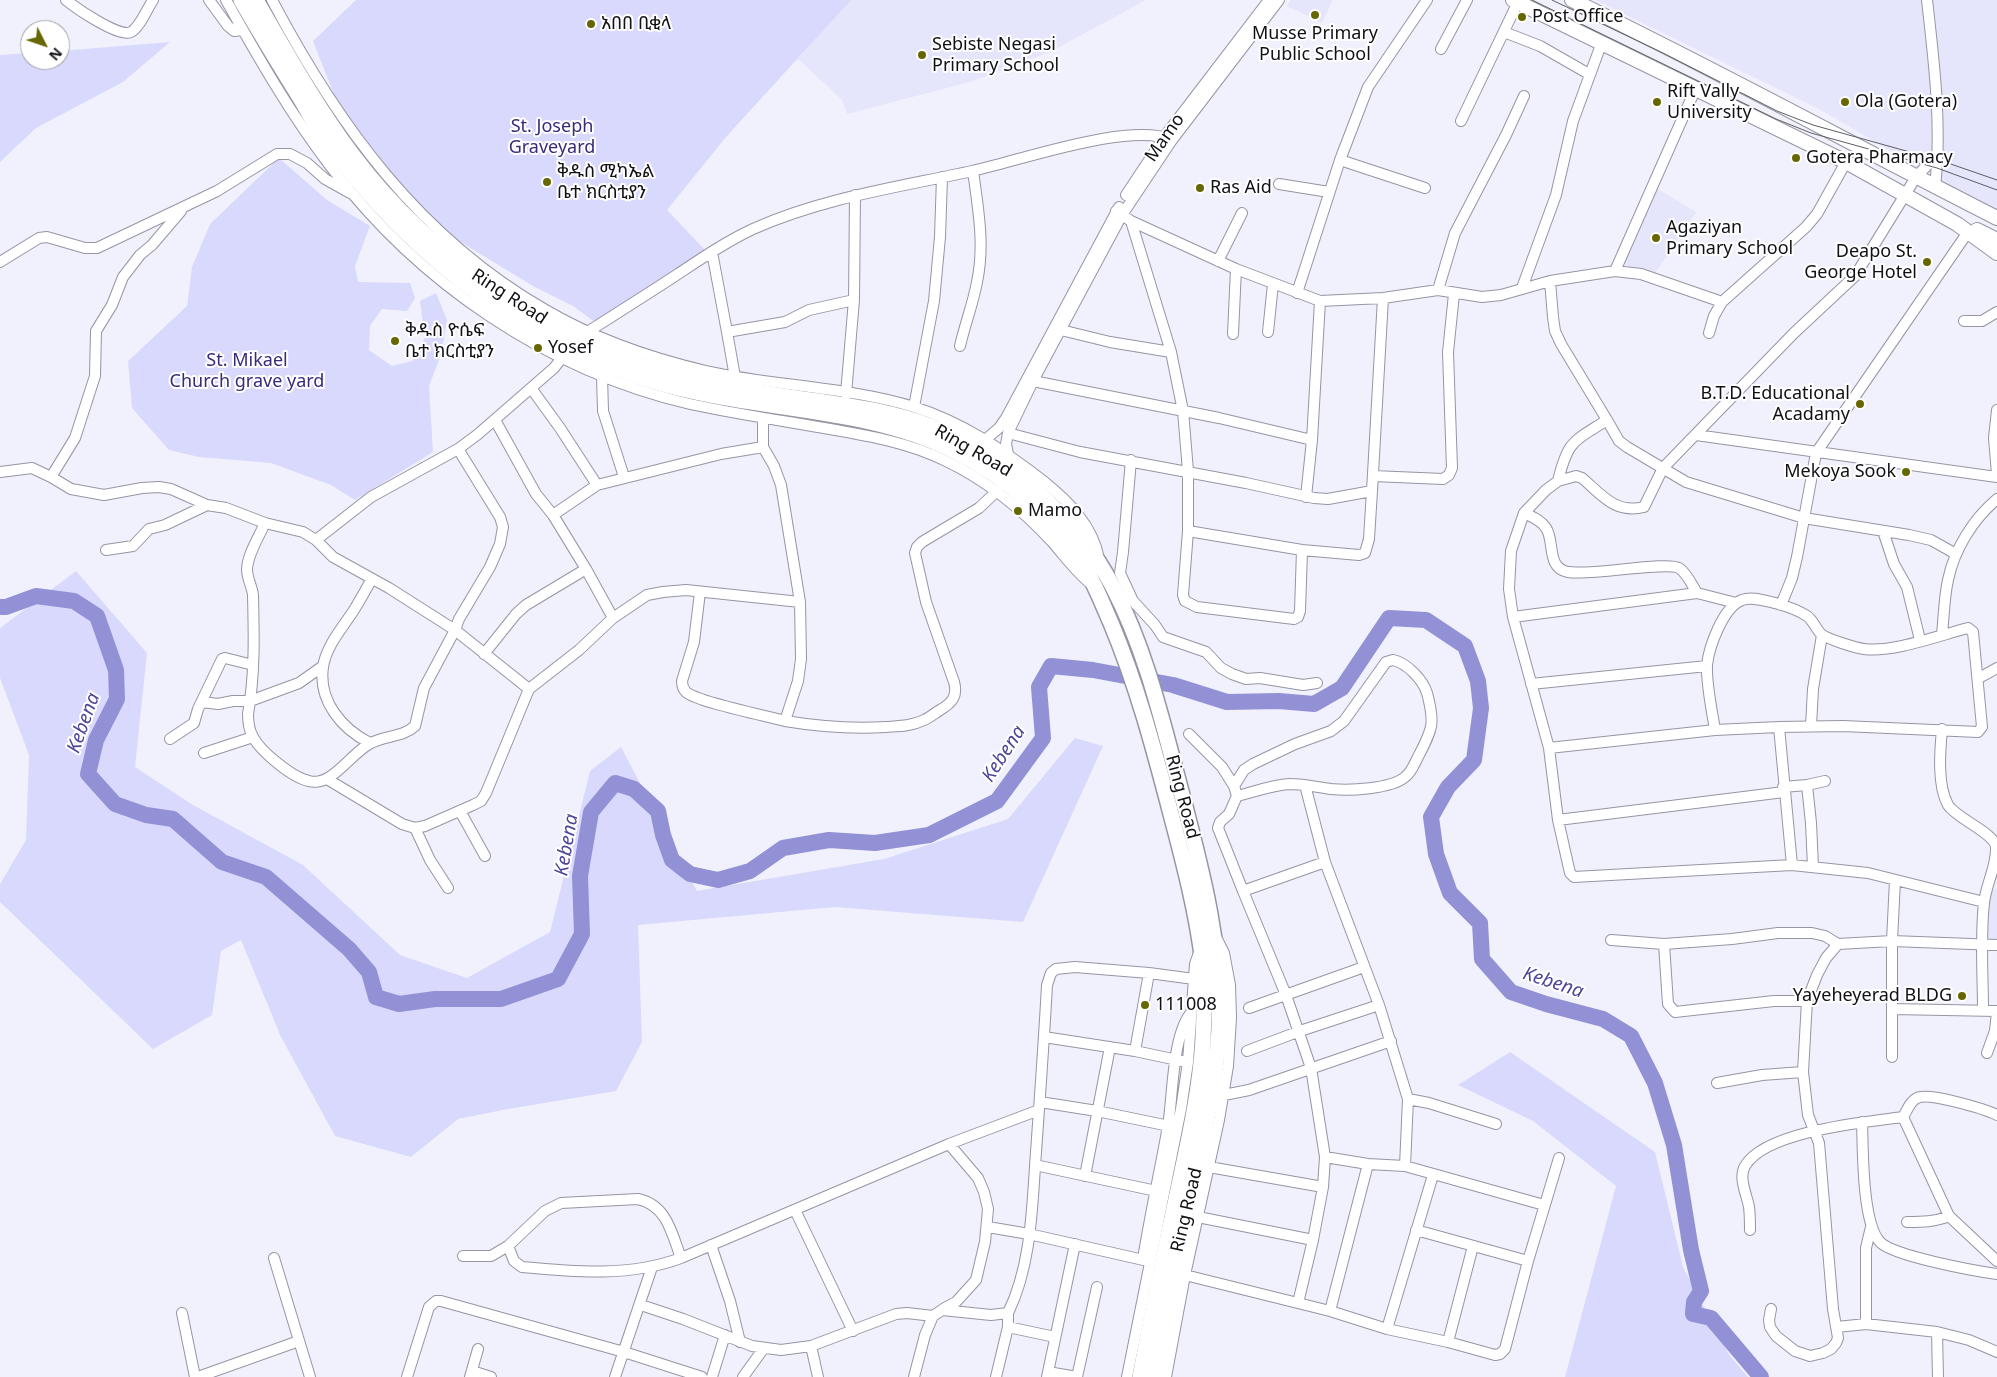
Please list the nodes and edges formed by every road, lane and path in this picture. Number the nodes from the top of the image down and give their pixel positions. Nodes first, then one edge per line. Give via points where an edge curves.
1 (66, 0) edge
2 (153, 0) edge
3 (209, 0) edge
4 (226, 0) edge
5 (241, 0) edge
6 (256, 0) edge
7 (272, 0) edge
8 (1269, 0) edge
9 (1279, 0) edge
10 (1427, 0) edge
11 (1467, 0) edge
12 (1572, 0) edge
13 (1927, 0) edge
14 (1515, 1) edge
15 (1257, 23) junction
16 (243, 30) junction
17 (1504, 32) junction
18 (1602, 42) junction
19 (1442, 49) dead end
20 (1589, 74) junction
21 (1695, 90) junction
22 (1524, 96) dead end
23 (1461, 121) dead end
24 (1168, 138) junction
25 (1939, 153) junction
26 (1340, 160) junction
27 (1846, 162) junction
28 (973, 171) junction
29 (942, 177) junction
30 (1916, 177) junction
31 (1279, 184) dead end
32 (1935, 187) junction
33 (1425, 188) dead end
34 (1329, 192) junction
35 (352, 193) junction
36 (855, 195) junction
37 (1904, 196) junction
38 (1966, 202) junction
39 (1997, 206) edge
40 (183, 208) junction
41 (1119, 213) junction
42 (1242, 213) dead end
43 (1997, 218) edge
44 (1131, 221) junction
45 (1962, 228) junction
46 (1997, 240) edge
47 (712, 252) junction
48 (1997, 253) edge
49 (1218, 261) junction
50 (0, 262) edge
51 (1236, 270) junction
52 (1615, 271) junction
53 (1550, 281) junction
54 (1273, 284) junction
55 (1522, 288) junction
56 (1438, 290) junction
57 (1297, 293) junction
58 (1454, 294) junction
59 (1383, 298) junction
60 (854, 300) junction
61 (1320, 301) junction
62 (1722, 302) junction
63 (1997, 312) edge
64 (1964, 321) dead end
65 (1060, 330) junction
66 (589, 331) junction
67 (726, 332) junction
68 (1268, 332) dead end
69 (1710, 333) dead end
70 (1233, 334) dead end
71 (960, 346) dead end
72 (1171, 352) junction
73 (561, 359) junction
74 (602, 376) junction
75 (735, 377) junction
76 (1034, 381) junction
77 (530, 388) junction
78 (846, 394) junction
79 (914, 407) junction
80 (1997, 410) edge
81 (1183, 411) junction
82 (764, 418) junction
83 (495, 420) junction
84 (1607, 420) junction
85 (1008, 433) junction
86 (1696, 435) junction
87 (985, 440) junction
88 (1312, 440) junction
89 (763, 447) junction
90 (458, 449) junction
91 (1816, 453) junction
92 (1008, 454) junction
93 (1131, 460) junction
94 (1663, 468) junction
95 (1188, 471) junction
96 (0, 472) edge
97 (51, 476) junction
98 (1373, 476) junction
99 (1997, 476) edge
100 (624, 477) junction
101 (1558, 481) junction
102 (597, 486) junction
103 (1372, 490) junction
104 (998, 491) junction
105 (1306, 497) junction
106 (1997, 500) edge
107 (207, 505) junction
108 (1524, 513) junction
109 (553, 515) junction
110 (1804, 518) junction
111 (265, 523) junction
112 (1188, 531) junction
113 (1883, 531) junction
114 (316, 540) junction
115 (106, 550) dead end
116 (1302, 550) junction
117 (1956, 554) junction
118 (1100, 565) junction
119 (586, 569) junction
120 (371, 580) junction
121 (1095, 587) junction
122 (700, 592) junction
123 (1697, 593) junction
124 (800, 602) junction
125 (1736, 603) junction
126 (1781, 605) junction
127 (1513, 617) junction
128 (612, 618) junction
129 (455, 630) junction
130 (1942, 634) junction
131 (1822, 635) junction
132 (1920, 640) junction
133 (484, 654) junction
134 (253, 666) junction
135 (323, 666) junction
136 (1707, 666) junction
137 (1997, 668) edge
138 (1978, 678) junction
139 (1317, 683) dead end
140 (1532, 684) junction
141 (529, 689) junction
142 (250, 701) junction
143 (202, 702) junction
144 (785, 721) junction
145 (1811, 726) junction
146 (1779, 727) junction
147 (1942, 729) junction
148 (1714, 730) junction
149 (1190, 734) dead end
150 (253, 737) junction
151 (170, 739) dead end
152 (370, 743) junction
153 (1549, 748) junction
154 (204, 753) dead end
155 (328, 778) junction
156 (1825, 781) dead end
157 (1305, 785) junction
158 (1807, 785) junction
159 (1784, 790) junction
160 (1235, 791) junction
161 (460, 811) junction
162 (1558, 820) junction
163 (415, 828) junction
164 (1185, 837) junction
165 (485, 856) dead end
166 (1325, 862) junction
167 (1792, 865) junction
168 (1996, 865) edge
169 (1813, 867) junction
170 (1895, 880) junction
171 (448, 888) dead end
172 (1243, 891) junction
173 (1984, 902) junction
174 (1213, 932) junction
175 (1611, 940) dead end
176 (1892, 941) junction
177 (1664, 944) junction
178 (1838, 944) junction
179 (1983, 944) junction
180 (1997, 945) edge
181 (1201, 947) junction
182 (1364, 966) junction
183 (1150, 973) junction
184 (1194, 979) junction
185 (1286, 995) junction
186 (1807, 1001) junction
187 (1379, 1005) junction
188 (1249, 1008) dead end
189 (1892, 1009) junction
190 (1983, 1010) junction
191 (1997, 1011) edge
192 (1192, 1012) junction
193 (1300, 1031) junction
194 (1044, 1037) junction
195 (1391, 1041) junction
196 (1110, 1047) junction
197 (1135, 1051) junction
198 (1247, 1051) dead end
199 (1987, 1053) dead end
200 (1892, 1057) dead end
201 (1176, 1059) junction
202 (1188, 1062) junction
203 (1311, 1068) junction
204 (1803, 1072) junction
205 (1717, 1083) dead end
206 (1224, 1095) junction
207 (1408, 1099) junction
208 (1039, 1106) junction
209 (1097, 1111) junction
210 (1997, 1115) edge
211 (1903, 1117) junction
212 (1862, 1122) junction
213 (1496, 1124) dead end
214 (1173, 1127) junction
215 (1815, 1131) junction
216 (949, 1144) junction
217 (1325, 1157) junction
218 (1559, 1158) dead end
219 (1368, 1164) junction
220 (1035, 1165) junction
221 (1405, 1166) junction
222 (1209, 1167) junction
223 (1433, 1175) junction
224 (1085, 1176) junction
225 (1323, 1187) junction
226 (1159, 1192) junction
227 (1544, 1204) junction
228 (795, 1210) junction
229 (1949, 1216) junction
230 (1198, 1217) junction
231 (1906, 1222) dead end
232 (988, 1226) junction
233 (1871, 1227) junction
234 (1416, 1230) junction
235 (1750, 1230) dead end
236 (1029, 1234) junction
237 (1313, 1240) junction
238 (1075, 1244) junction
239 (711, 1245) junction
240 (508, 1246) junction
241 (1473, 1246) junction
242 (462, 1256) dead end
243 (274, 1258) dead end
244 (681, 1258) junction
245 (1146, 1261) junction
246 (1528, 1262) junction
247 (1997, 1262) edge
248 (652, 1267) junction
249 (1997, 1274) edge
250 (1185, 1275) junction
251 (1097, 1287) dead end
252 (1298, 1303) junction
253 (641, 1305) junction
254 (1771, 1309) dead end
255 (942, 1310) junction
256 (1330, 1311) junction
257 (182, 1313) dead end
258 (1008, 1313) junction
259 (933, 1316) junction
260 (1866, 1324) junction
261 (1008, 1327) junction
262 (1837, 1327) junction
263 (1387, 1328) junction
264 (853, 1331) junction
265 (1937, 1332) junction
266 (724, 1335) junction
267 (1055, 1337) junction
268 (299, 1341) junction
269 (740, 1342) junction
270 (1448, 1342) junction
271 (811, 1346) junction
272 (764, 1348) junction
273 (478, 1349) dead end
274 (624, 1352) junction
275 (1997, 1352) edge
276 (471, 1374) edge
277 (1047, 1374) edge
278 (196, 1377) edge
279 (310, 1377) edge
280 (407, 1377) edge
281 (491, 1377) edge
282 (616, 1377) edge
283 (702, 1377) edge
284 (712, 1377) edge
285 (743, 1377) edge
286 (818, 1377) edge
287 (914, 1377) edge
288 (996, 1377) edge
289 (1077, 1377) edge
290 (1127, 1377) edge
291 (1140, 1377) edge
292 (1154, 1377) edge
293 (1166, 1377) edge
294 (1938, 1377) edge

1 - 2 street via 81,12 126,33 136,26
3 - 16 street via 228,26 234,31
4 - 16 street
5 - 121 highway, Ring Road via 317,128 359,182 396,223 446,270 492,304 550,340 621,371 658,383 721,398 858,419 954,450 1015,490 1044,517 1068,544
6 - 118 highway, Ring Road via 290,60 354,157 432,242 506,299 584,341 649,368 728,387 873,410 949,435 984,453 1040,494 1068,522
7 - 66 street via 324,91 367,152 404,196 459,249 496,278 543,308
8 - 15 street, Mamo
9 - 15 street
10 - 26 street via 1368,87
11 - 19 street
12 - 30 main road
13 - 25 street
14 - 17 street
14 - 18 main road
15 - 24 street, Mamo
16 - 35 street via 294,114
17 - 20 street via 1540,46
17 - 23 street
18 - 20 street
18 - 21 main road
20 - 55 street via 1573,121 1556,195
21 - 27 main road
21 - 52 street
22 - 56 street via 1455,233
24 - 28 street via 1130,135 1106,138
24 - 41 street, Mamo
25 - 30 street
25 - 32 street
26 - 33 street
26 - 34 street
27 - 37 main road
27 - 62 street via 1817,214 1806,227
28 - 29 street
28 - 71 street via 980,252 977,281
29 - 36 street
29 - 79 street via 934,301
30 - 32 main road
30 - 37 street
31 - 34 street
32 - 38 main road
34 - 57 street
35 - 40 street via 325,179 307,163 290,154 277,154 217,192
35 - 73 street via 401,245 436,276 523,338
36 - 47 street via 752,230
36 - 60 street
37 - 45 main road
37 - 86 street via 1855,276 1794,333
38 - 39 main road
38 - 43 main road
40 - 50 street via 97,248 39,238
40 - 97 street via 123,277 112,305 96,331 95,376 75,438
41 - 44 street
41 - 65 street
41 - 87 street, Mamo via 1006,418
42 - 49 street
44 - 49 street
44 - 72 street
45 - 46 main road
45 - 48 main road
45 - 91 street
47 - 66 street
47 - 67 street
49 - 51 street
51 - 54 street
51 - 70 street
52 - 53 street
52 - 62 street via 1641,274
53 - 55 street
53 - 84 street via 1555,331
54 - 57 street
54 - 68 street
55 - 58 street via 1482,297
56 - 58 street
56 - 59 street
57 - 61 street
58 - 98 street via 1448,352 1452,468 1449,475 1443,479
59 - 61 street
59 - 98 street
60 - 67 street via 809,310 785,322
60 - 78 street
61 - 88 street
62 - 69 street
63 - 64 street via 1982,321
65 - 72 street
65 - 76 street
66 - 75 street via 663,359
67 - 75 street
72 - 81 street
73 - 74 street
73 - 77 street
74 - 82 street via 657,396
74 - 100 street via 603,411
75 - 78 street
76 - 81 street
76 - 85 street
77 - 83 street
77 - 102 street
78 - 79 street
79 - 87 street via 961,426
80 - 99 street via 1994,438
81 - 88 street
81 - 95 street
82 - 89 street
82 - 104 street via 883,438 945,460
83 - 90 street
83 - 109 street via 536,494
84 - 94 street via 1627,447
84 - 101 street via 1569,446
85 - 92 street
85 - 93 street via 1072,450
86 - 91 street
86 - 94 street
87 - 92 street
88 - 105 street
89 - 100 street
89 - 124 street via 781,485
90 - 114 street via 371,497
90 - 129 street via 503,527 490,567
91 - 99 street
91 - 110 street
92 - 118 street via 1066,501 1084,522 1093,537
93 - 95 street
93 - 139 street via 1120,573 1133,601 1163,637 1206,652 1221,668 1232,674 1303,685
94 - 101 street via 1647,503 1638,508 1614,506 1582,478 1576,476
94 - 110 street via 1686,482
95 - 105 street
95 - 112 street
96 - 97 street via 32,468
97 - 107 street via 81,492 104,495 159,487
98 - 103 street
100 - 102 street
101 - 108 street
102 - 109 street
103 - 105 street via 1328,499
103 - 116 street via 1369,539 1365,552 1359,555
104 - 121 street
104 - 144 street via 979,508 922,542 915,554 926,602 954,682 954,699 924,720 909,725 851,729
106 - 117 street via 1975,522
107 - 111 street via 226,508
107 - 115 street via 149,529 133,546
108 - 123 street via 1545,525 1553,559 1567,572 1676,566
108 - 127 street via 1511,550 1509,589
109 - 119 street
110 - 113 street
110 - 126 street via 1792,578
111 - 114 street via 303,532
111 - 134 street via 247,568 252,590 255,639
112 - 116 street
112 - 116 street via 1183,595 1185,601 1197,607 1298,617
113 - 117 street via 1931,540
113 - 132 street via 1894,564 1907,587
114 - 120 street via 333,557
117 - 130 street via 1948,580
118 - 164 highway, Ring Road via 1124,610 1149,676
119 - 128 street
119 - 133 street via 526,604
120 - 129 street
120 - 135 street via 333,642
121 - 164 highway, Ring Road via 1134,683
122 - 124 street
122 - 128 street via 686,590 647,595
122 - 144 street via 694,642 682,687 686,693 700,699
123 - 125 street
123 - 127 street
124 - 144 street via 801,659 798,681
125 - 126 street via 1750,598
125 - 136 street via 1714,634
126 - 131 street via 1808,616
127 - 140 street
128 - 141 street via 579,650
129 - 133 street
129 - 152 street via 424,688 416,726 403,735
130 - 132 street
130 - 138 street via 1971,629
131 - 132 street via 1870,650
131 - 145 street
133 - 141 street
134 - 142 street
134 - 143 street via 222,658
135 - 142 street via 298,683
135 - 152 street via 328,704 354,733
136 - 140 street
136 - 148 street
137 - 138 street
138 - 147 street via 1981,730
140 - 153 street
141 - 161 street via 486,793 480,801
142 - 143 street
142 - 150 street via 248,714
143 - 151 street via 194,723
145 - 146 street
145 - 147 street
146 - 148 street
146 - 159 street
147 - 168 street via 1940,770 1948,804 1955,813 1991,838 1995,844
148 - 153 street
149 - 160 street via 1222,767
150 - 154 street
150 - 155 street via 277,762 298,777 310,782
152 - 155 street
153 - 162 street
155 - 163 street via 402,824
156 - 158 street
157 - 160 street
157 - 160 street via 1333,789 1364,788 1388,786 1406,777 1432,728 1426,688 1406,665 1393,660 1386,662 1344,721 1331,732 1295,744 1253,764 1244,770
157 - 166 street
158 - 159 street
158 - 169 street
159 - 162 street
159 - 167 street
160 - 172 street via 1229,814 1218,828
161 - 163 street
161 - 165 street
162 - 167 street via 1574,877
163 - 171 street
164 - 174 highway, Ring Road
164 - 181 highway, Ring Road
166 - 172 street
166 - 182 street
167 - 169 street
168 - 173 street
169 - 170 street via 1868,873
170 - 173 street
170 - 176 street
172 - 185 street
173 - 179 street
174 - 206 street via 1224,952 1230,985 1231,1018
174 - 292 highway, Ring Road via 1219,1030 1212,1096
175 - 177 street
176 - 178 street
176 - 179 street
176 - 189 street
177 - 178 street via 1778,933 1812,933
177 - 186 street via 1668,1004 1675,1012 1774,1001
178 - 186 street via 1817,974
179 - 180 street
179 - 190 street
181 - 184 street via 1194,964
181 - 291 highway, Ring Road via 1205,986 1197,1094
182 - 185 street
182 - 187 street
183 - 184 street
183 - 194 street via 1075,967 1056,969 1047,984
183 - 197 street
184 - 192 street
185 - 188 street
185 - 193 street
186 - 204 street
187 - 193 street
187 - 195 street
189 - 190 street
189 - 200 street
190 - 191 street
191 - 199 street
192 - 201 street via 1183,1026
192 - 202 street
193 - 198 street
193 - 203 street
194 - 196 street
194 - 208 street
195 - 203 street
195 - 207 street
196 - 197 street
196 - 209 street
197 - 201 street
201 - 202 street
201 - 214 street
202 - 214 street
203 - 206 street via 1249,1090
203 - 217 street
204 - 205 street
204 - 215 street via 1808,1115
206 - 222 street
207 - 213 street
207 - 221 street
208 - 209 street
208 - 216 street
208 - 220 street
209 - 214 street
209 - 224 street
210 - 211 street via 1929,1096 1917,1097
211 - 212 street
211 - 229 street
212 - 215 street
212 - 233 street via 1863,1164
214 - 226 street
215 - 235 street via 1771,1144 1744,1166 1742,1177 1750,1209
215 - 262 street via 1819,1143
216 - 228 street
216 - 232 street via 978,1178 988,1210
217 - 219 street
217 - 225 street
218 - 227 street
219 - 221 street
219 - 256 street
220 - 224 street
220 - 236 street
221 - 223 street
222 - 225 street
222 - 230 street
223 - 227 street
223 - 234 street
224 - 226 street
225 - 237 street
226 - 245 street
227 - 246 street
228 - 239 street
228 - 264 street
229 - 231 street via 1928,1222
229 - 247 street
230 - 237 street
230 - 250 street
232 - 236 street
232 - 255 street via 976,1280 956,1302
233 - 249 street via 1886,1247
233 - 260 street via 1866,1248
234 - 241 street
234 - 263 street
236 - 238 street
236 - 258 street via 1025,1262
237 - 252 street
238 - 245 street
238 - 267 street
239 - 244 street
239 - 269 street
240 - 242 street via 491,1256
240 - 244 street via 544,1211 561,1203 638,1198 656,1206 664,1217
240 - 248 street via 514,1262 522,1267 606,1273
241 - 246 street
241 - 270 street
243 - 268 street
244 - 248 street
245 - 290 street
246 - 270 street via 1503,1352 1495,1355
248 - 253 street
250 - 252 street
250 - 293 street
251 - 289 street
252 - 256 street
253 - 266 street
253 - 274 street
254 - 262 street via 1769,1320 1776,1336 1804,1355 1822,1354 1831,1349 1838,1338
255 - 258 street via 991,1315
255 - 259 street
256 - 263 street
257 - 278 street
258 - 261 street
259 - 264 street via 896,1314
259 - 287 street
260 - 262 street
260 - 265 street
261 - 267 street
261 - 288 street
263 - 270 street
264 - 271 street
265 - 275 street via 1969,1340
265 - 294 street
266 - 269 street
266 - 284 street
267 - 277 street
268 - 278 street
268 - 279 street
269 - 272 street
271 - 272 street via 781,1350
271 - 286 street
272 - 285 street
273 - 276 street
274 - 280 street via 436,1301 429,1307
274 - 282 street
274 - 283 street
276 - 281 street
277 - 289 street

